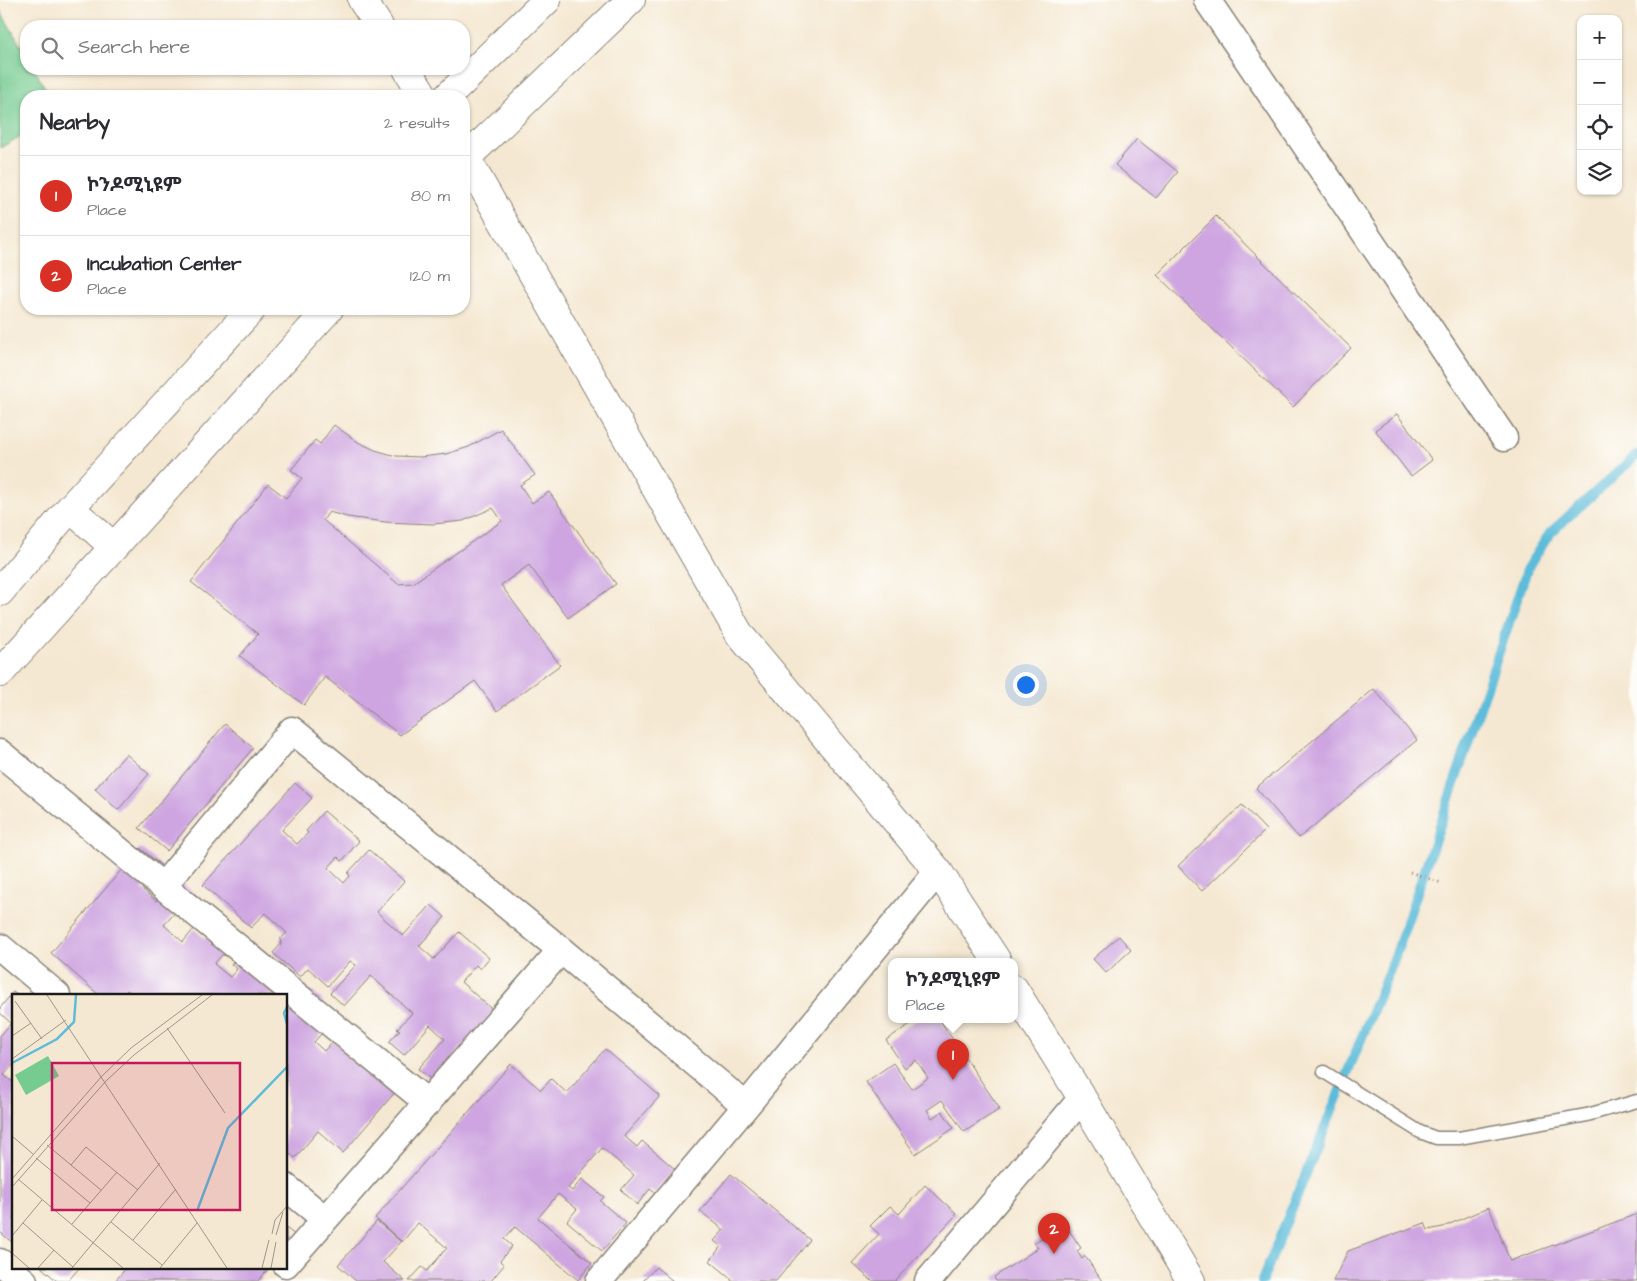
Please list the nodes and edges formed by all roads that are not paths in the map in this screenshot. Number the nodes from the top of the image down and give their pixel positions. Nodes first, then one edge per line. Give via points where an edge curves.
1 (362, 0) edge
2 (547, 0) edge
3 (631, 0) edge
4 (1206, 0) edge
5 (375, 20) edge
6 (411, 75) edge
7 (470, 75) edge
8 (470, 75) edge
9 (420, 90) edge
10 (454, 90) edge
11 (470, 151) edge
12 (470, 167) edge
13 (247, 315) edge
14 (325, 315) edge
15 (1504, 438) dead end
16 (70, 508) junction
17 (114, 547) junction
18 (0, 592) edge
19 (0, 673) edge
20 (0, 753) edge
21 (938, 871) junction
22 (163, 886) junction
23 (0, 947) edge
24 (561, 950) junction
25 (995, 958) edge
26 (56, 994) edge
27 (1018, 996) edge
28 (1324, 1072) dead end
29 (1082, 1098) junction
30 (428, 1103) junction
31 (1636, 1104) edge
32 (746, 1106) junction
33 (288, 1189) edge
34 (325, 1219) junction
35 (0, 1262) edge
36 (288, 1262) edge
37 (283, 1268) edge
38 (24, 1281) edge
39 (272, 1281) edge
40 (599, 1281) edge
41 (928, 1281) edge
42 (1191, 1281) edge

1 - 5 street
2 - 7 street
3 - 11 street
4 - 15 street
6 - 9 street
8 - 10 street
12 - 21 street via 740,635
13 - 16 street
14 - 17 street
16 - 17 street
16 - 18 street
17 - 19 street
20 - 22 street
21 - 25 street
21 - 32 street
22 - 24 street via 292,730
22 - 30 street
23 - 26 street
24 - 30 street
24 - 32 street
27 - 29 street
28 - 31 lane via 1420,1132 1436,1138 1459,1138 1587,1116
29 - 41 street
29 - 42 street
30 - 34 street
32 - 40 street
33 - 34 street
34 - 36 street
35 - 38 street
37 - 39 street

